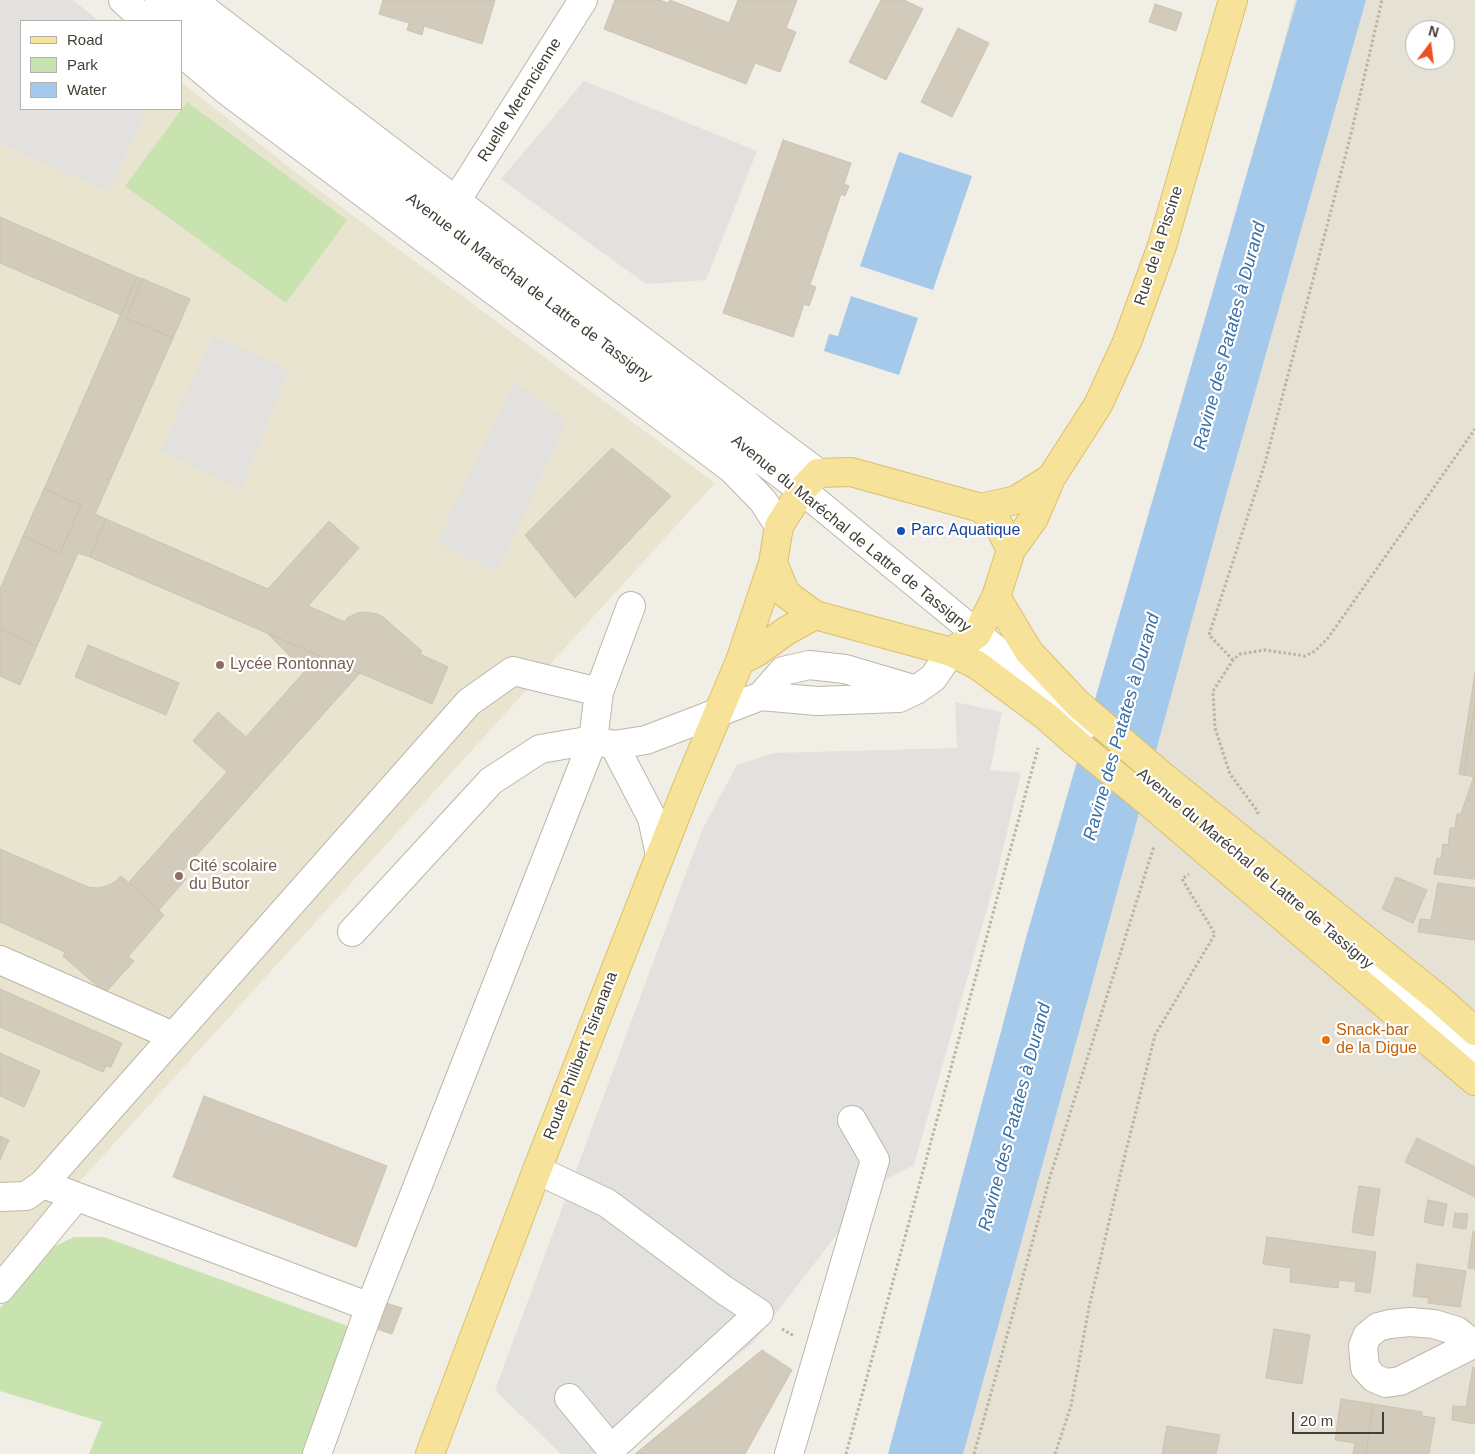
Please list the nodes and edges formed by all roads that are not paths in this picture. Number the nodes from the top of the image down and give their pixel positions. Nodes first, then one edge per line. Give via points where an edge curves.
1 (123, 0) edge
2 (160, 0) edge
3 (583, 0) edge
4 (1233, 0) edge
5 (203, 4) edge
6 (145, 20) edge
7 (182, 53) edge
8 (456, 201) junction
9 (1051, 478) junction
10 (810, 482) junction
11 (981, 508) junction
12 (779, 526) junction
13 (1011, 550) junction
14 (773, 563) junction
15 (996, 597) junction
16 (631, 606) dead end
17 (815, 615) junction
18 (977, 634) junction
19 (951, 652) junction
20 (740, 661) junction
21 (916, 690) junction
22 (599, 692) junction
23 (761, 696) junction
24 (718, 713) junction
25 (1068, 720) junction
26 (604, 742) junction
27 (1158, 795) junction
28 (660, 855) junction
29 (352, 932) dead end
30 (0, 960) edge
31 (1475, 1031) edge
32 (173, 1036) junction
33 (1475, 1056) edge
34 (1475, 1081) edge
35 (852, 1120) dead end
36 (537, 1170) junction
37 (43, 1184) junction
38 (0, 1197) edge
39 (76, 1197) junction
40 (0, 1289) edge
41 (370, 1307) junction
42 (569, 1398) dead end
43 (317, 1454) edge
44 (430, 1454) edge
45 (789, 1454) edge

1 - 6 street
2 - 10 street, Avenue du Maréchal de Lattre de Tassigny via 242,73
3 - 8 street, Ruelle Merencienne
4 - 9 main road, Rue de la Piscine via 1162,246 1127,342 1098,405
5 - 8 street, Avenue du Maréchal de Lattre de Tassigny
7 - 12 street, Avenue du Maréchal de Lattre de Tassigny via 226,90 732,468 763,501
8 - 10 street, Avenue du Maréchal de Lattre de Tassigny
9 - 11 main road, Rue de la Piscine via 1016,500
9 - 13 main road, Rue de la Piscine via 1034,518
10 - 11 main road via 851,472
10 - 12 main road
10 - 18 street, Avenue du Maréchal de Lattre de Tassigny
11 - 13 main road via 998,524
12 - 14 main road, Route Philibert Tsiranana
13 - 15 main road, Rue de la Piscine
14 - 17 main road via 786,594
14 - 20 main road, Route Philibert Tsiranana
15 - 18 main road, Rue de la Piscine
15 - 25 main road, Avenue du Maréchal de Lattre de Tassigny
16 - 22 street
17 - 19 main road, Avenue du Maréchal de Lattre de Tassigny
17 - 20 main road
18 - 19 main road
18 - 25 street, Avenue du Maréchal de Lattre de Tassigny
19 - 21 street via 933,678
19 - 25 main road, Avenue du Maréchal de Lattre de Tassigny
20 - 24 main road, Route Philibert Tsiranana
21 - 23 street via 898,698 817,702
21 - 23 street via 845,669 809,665 783,671
22 - 26 street
22 - 32 street via 513,671 469,702
23 - 24 street
24 - 26 street via 646,740
24 - 28 main road, Route Philibert Tsiranana
25 - 27 main road, Avenue du Maréchal de Lattre de Tassigny
25 - 27 main road, Avenue du Maréchal de Lattre de Tassigny
26 - 28 street via 652,818
26 - 29 street via 540,749 491,781
26 - 41 street
27 - 31 main road, Avenue du Maréchal de Lattre de Tassigny via 1234,834
27 - 33 street, Avenue du Maréchal de Lattre de Tassigny
27 - 34 main road, Avenue du Maréchal de Lattre de Tassigny via 1212,856
28 - 36 main road, Route Philibert Tsiranana
30 - 32 street
32 - 37 street
35 - 45 street via 875,1160
36 - 42 street via 607,1203 759,1313 611,1450
36 - 44 main road, Route Philibert Tsiranana
37 - 38 street via 26,1196
37 - 39 street
39 - 40 street
39 - 41 street
41 - 43 street

